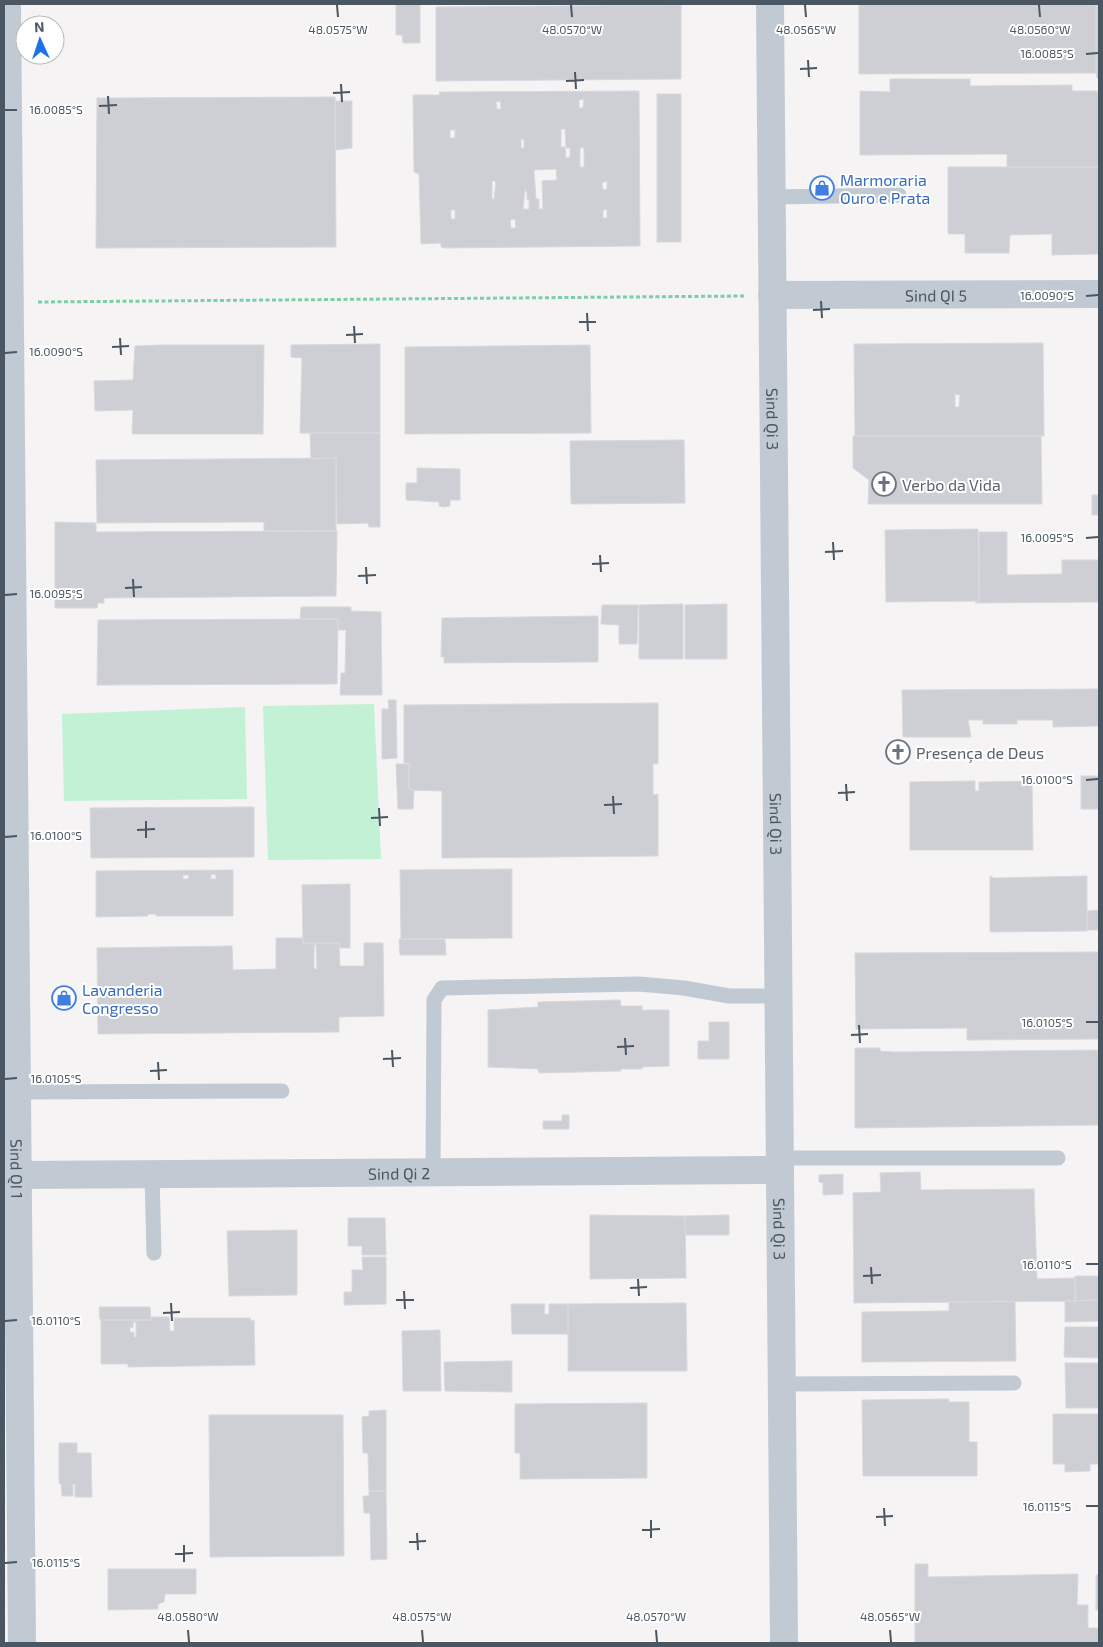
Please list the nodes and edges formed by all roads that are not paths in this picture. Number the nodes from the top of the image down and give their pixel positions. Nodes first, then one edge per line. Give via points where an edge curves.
1 (7, 4) edge
2 (770, 4) edge
3 (5, 47) edge
4 (899, 195) dead end
5 (771, 197) junction
6 (1099, 294) edge
7 (772, 295) junction
8 (7, 302) edge
9 (778, 996) junction
10 (17, 1092) junction
11 (282, 1092) dead end
12 (1058, 1158) dead end
13 (780, 1164) junction
14 (433, 1173) junction
15 (152, 1175) junction
16 (11, 1176) edge
17 (154, 1253) dead end
18 (1014, 1383) dead end
19 (782, 1384) junction
20 (22, 1643) edge
21 (784, 1643) edge

1 - 3 street, Sind QI 1
2 - 5 street, Sind Qi 3
3 - 8 street, Sind QI 1
4 - 5 lane
5 - 7 street, Sind Qi 3
6 - 7 street, Sind QI 5
7 - 9 street, Sind Qi 3
8 - 10 street, Sind QI 1
9 - 13 street, Sind Qi 3
9 - 14 lane via 729,996 639,984 442,988 434,1000
10 - 11 lane
10 - 16 street, Sind QI 1
12 - 13 lane
13 - 14 street, Sind Qi 2
13 - 19 street, Sind Qi 3
14 - 15 street, Sind Qi 2
15 - 16 street, Sind Qi 2
15 - 17 lane
16 - 20 street, Sind QI 1
18 - 19 lane
19 - 21 street, Sind Qi 3

